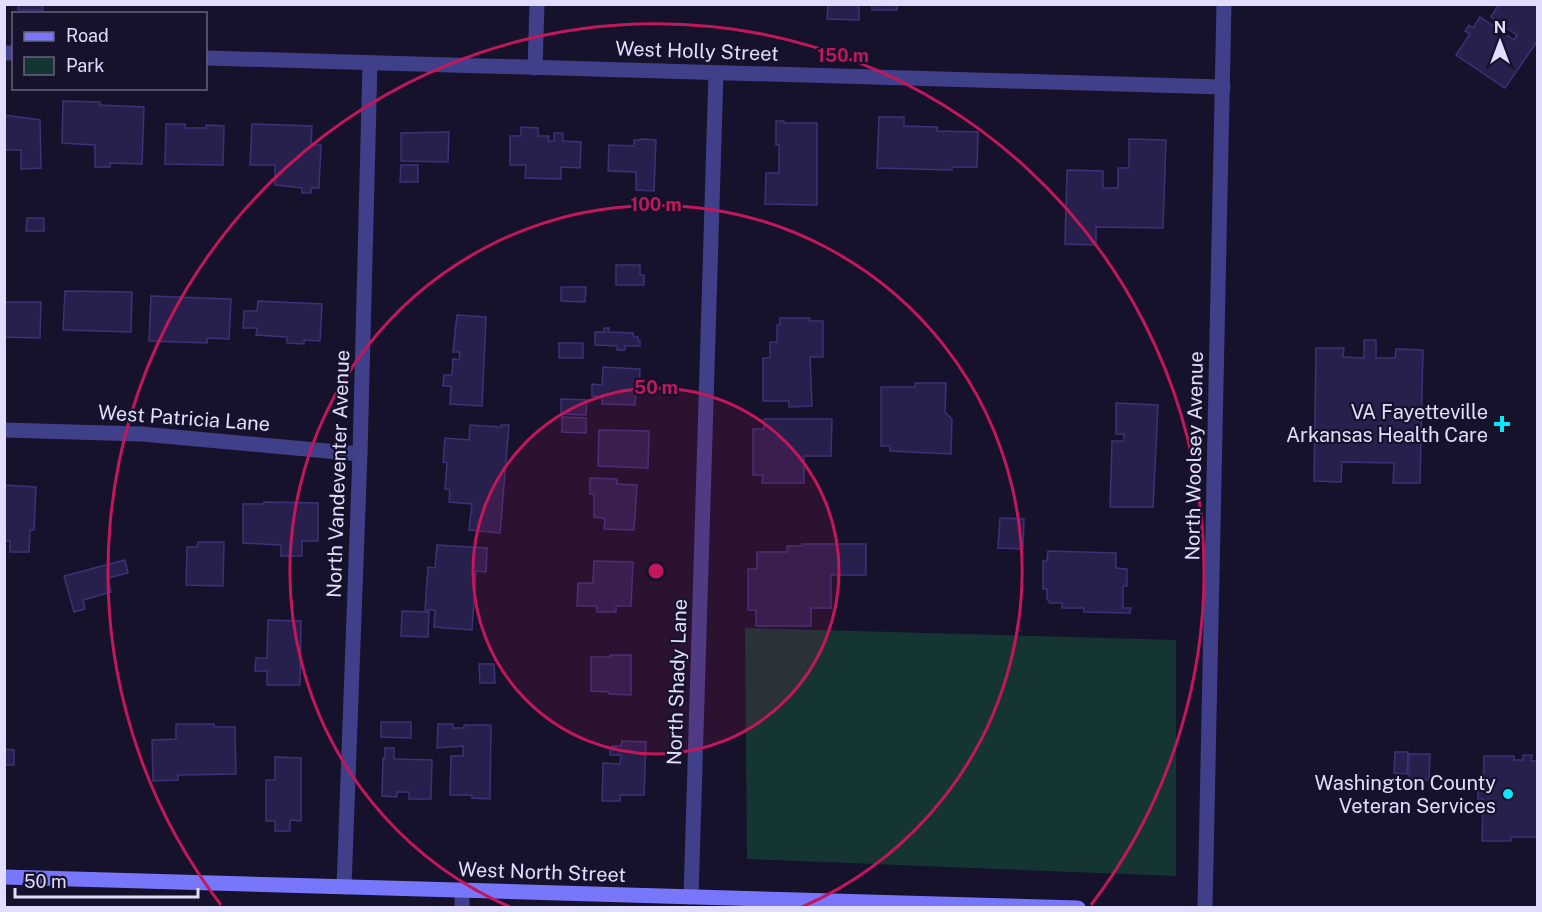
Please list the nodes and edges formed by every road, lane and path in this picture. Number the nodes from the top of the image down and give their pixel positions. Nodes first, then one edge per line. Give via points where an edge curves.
1 (537, 4) edge
2 (1224, 4) edge
3 (207, 58) edge
4 (370, 63) junction
5 (535, 68) junction
6 (716, 73) junction
7 (1223, 87) junction
8 (4, 430) edge
9 (360, 454) junction
10 (4, 877) edge
11 (344, 887) junction
12 (462, 890) junction
13 (691, 897) junction
14 (462, 908) edge
15 (1078, 908) edge
16 (1205, 908) edge

1 - 5 street
2 - 7 street, North Woolsey Avenue
3 - 4 street, West Holly Street
4 - 5 street, West Holly Street
4 - 9 street, North Vandeventer Avenue
5 - 6 street, West Holly Street
6 - 7 street, West Holly Street
6 - 13 street, North Shady Lane
7 - 16 street, North Woolsey Avenue
8 - 9 street, West Patricia Lane via 142,434
9 - 11 street, North Vandeventer Avenue
10 - 11 main road, West North Street
11 - 12 main road, West North Street
12 - 13 main road, West North Street
12 - 14 street
13 - 15 main road, West North Street

